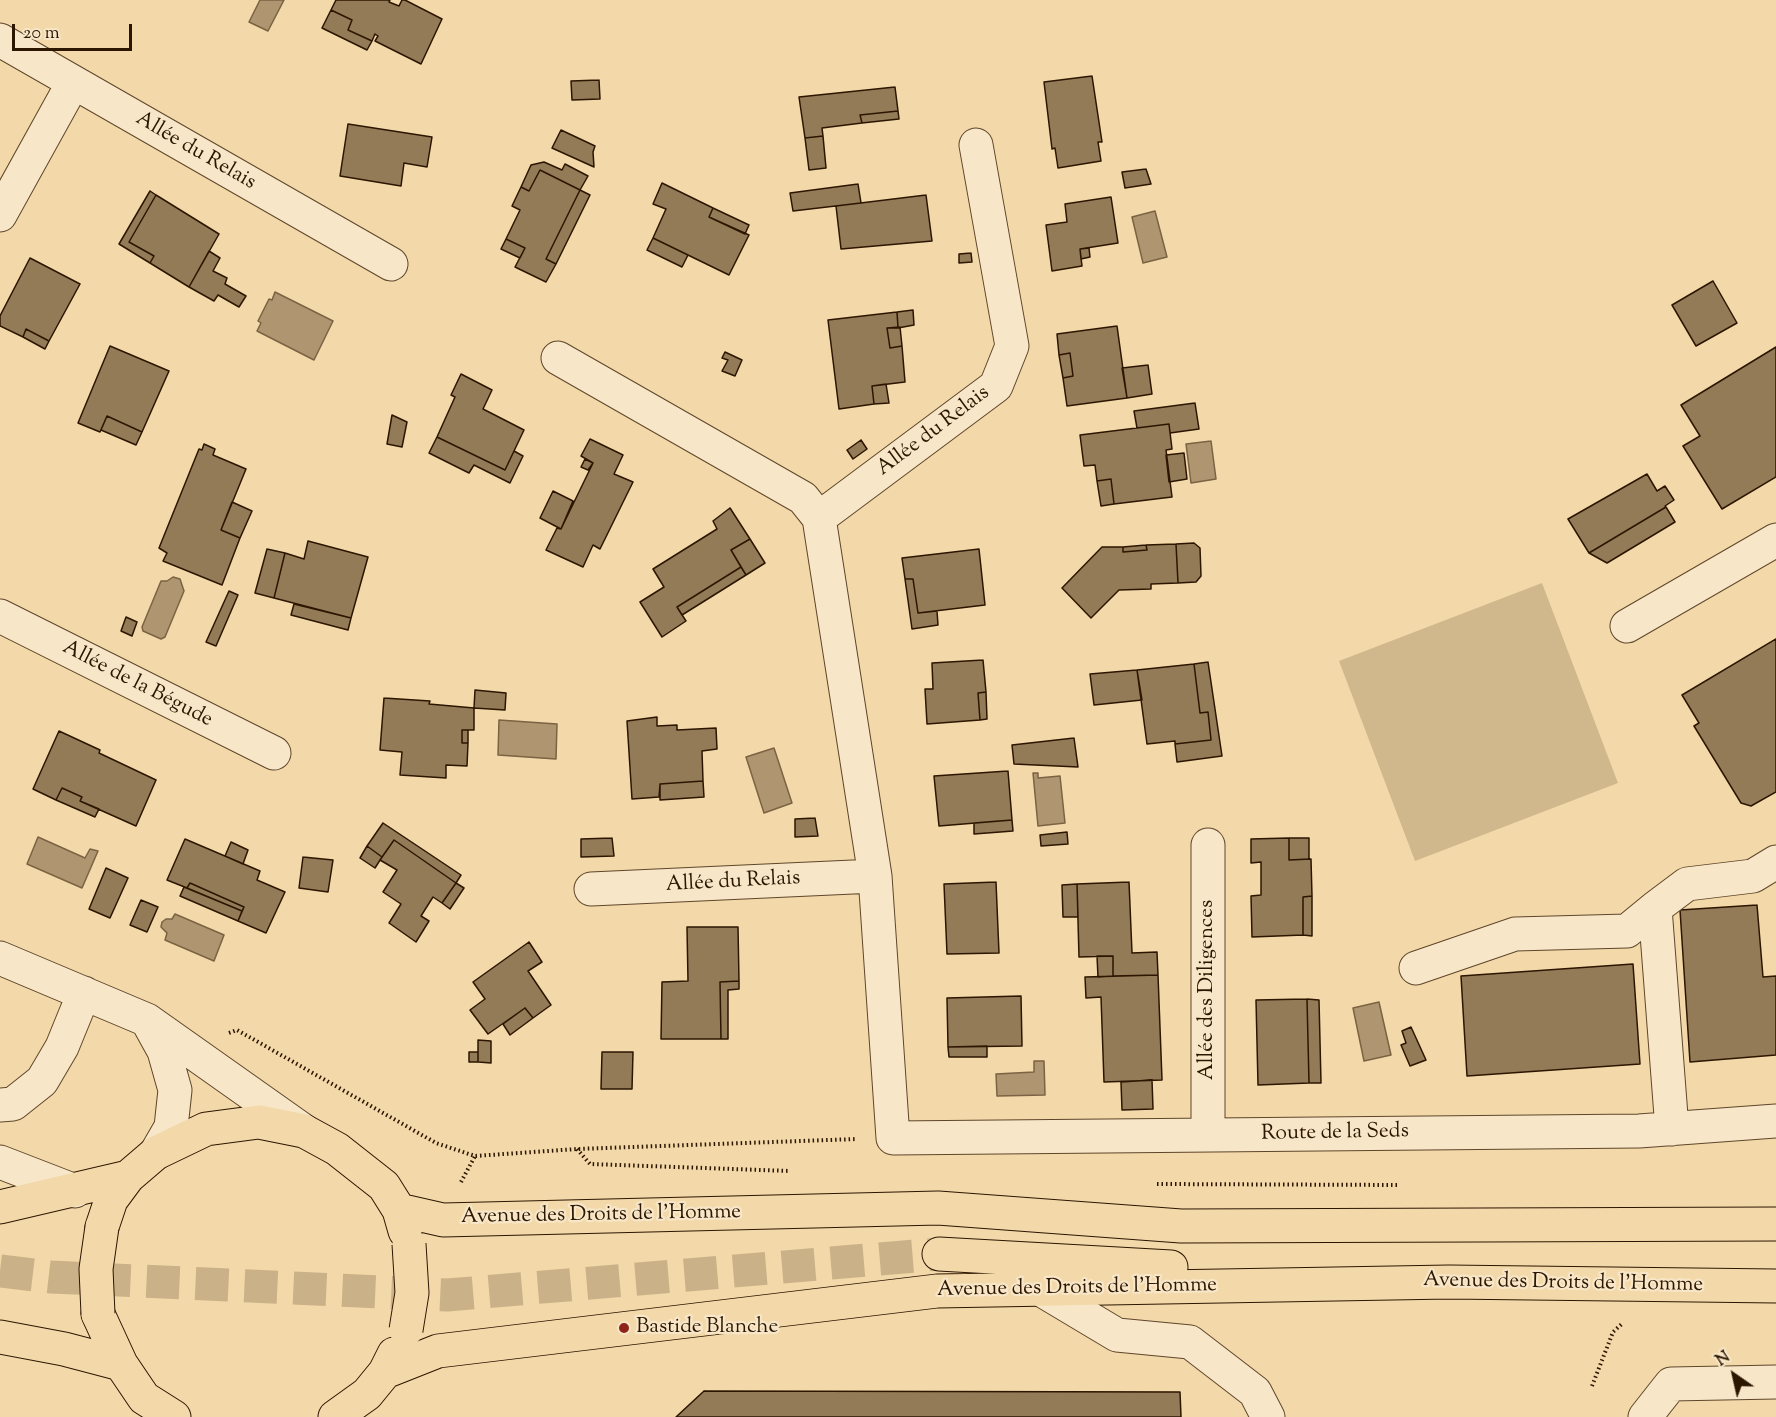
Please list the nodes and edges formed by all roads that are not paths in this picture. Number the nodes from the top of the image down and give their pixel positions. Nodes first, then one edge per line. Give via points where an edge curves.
1 (0, 40) edge
2 (73, 83) junction
3 (976, 145) dead end
4 (0, 215) edge
5 (391, 264) dead end
6 (558, 358) dead end
7 (819, 518) junction
8 (1776, 540) edge
9 (0, 616) edge
10 (1627, 626) dead end
11 (274, 753) dead end
12 (1208, 845) dead end
13 (1776, 862) edge
14 (875, 876) junction
15 (591, 889) dead end
16 (1655, 908) junction
17 (0, 958) edge
18 (1416, 968) dead end
19 (84, 993) junction
20 (147, 1020) junction
21 (0, 1105) edge
22 (1776, 1121) edge
23 (1672, 1129) junction
24 (304, 1131) junction
25 (1208, 1135) junction
26 (156, 1153) junction
27 (0, 1162) edge
28 (128, 1177) junction
29 (75, 1191) junction
30 (0, 1207) edge
31 (399, 1210) junction
32 (1776, 1224) edge
33 (1448, 1226) junction
34 (1449, 1282) junction
35 (1776, 1286) edge
36 (1040, 1289) junction
37 (0, 1337) edge
38 (121, 1364) junction
39 (385, 1372) junction
40 (1776, 1382) edge
41 (174, 1417) edge
42 (335, 1417) edge
43 (1268, 1417) edge
44 (1645, 1417) edge

1 - 2 street, Allée du Relais
2 - 4 street
2 - 5 street, Allée du Relais
3 - 7 street, Allée du Relais via 1012,346 996,386
6 - 7 street via 803,498
7 - 14 street
8 - 10 street
9 - 11 street, Allée de la Bégude
12 - 25 street, Allée des Diligences
13 - 16 street via 1753,876 1687,884
14 - 15 street, Allée du Relais
14 - 25 street, Route de la Seds via 893,1138
16 - 18 street via 1626,931 1515,934
16 - 23 street
17 - 19 street
19 - 20 street
19 - 21 street via 62,1047 42,1081 13,1104
20 - 24 street
20 - 26 street via 164,1052 175,1090 171,1127
22 - 23 street, Route de la Seds
23 - 25 street, Route de la Seds
24 - 26 main road via 259,1122 206,1129
24 - 31 main road via 365,1170 384,1186
26 - 28 main road
27 - 29 street
28 - 29 main road
28 - 38 main road, bridge via 111,1200 102,1227 96,1269 98,1314
29 - 30 main road
31 - 33 main road, Avenue des Droits de l'Homme via 443,1220 938,1208 1180,1226
31 - 39 main road, bridge via 409,1244 412,1293 406,1330
32 - 33 main road, Avenue des Droits de l'Homme
33 - 34 main road via 939,1254
34 - 35 main road, Avenue des Droits de l'Homme
34 - 36 main road, Avenue des Droits de l'Homme
36 - 39 main road, Avenue des Droits de l'Homme via 936,1291 438,1351
36 - 43 street via 1117,1335 1190,1342 1255,1392
37 - 38 main road
38 - 41 main road via 144,1398
39 - 42 main road via 367,1394
40 - 44 street via 1671,1384

